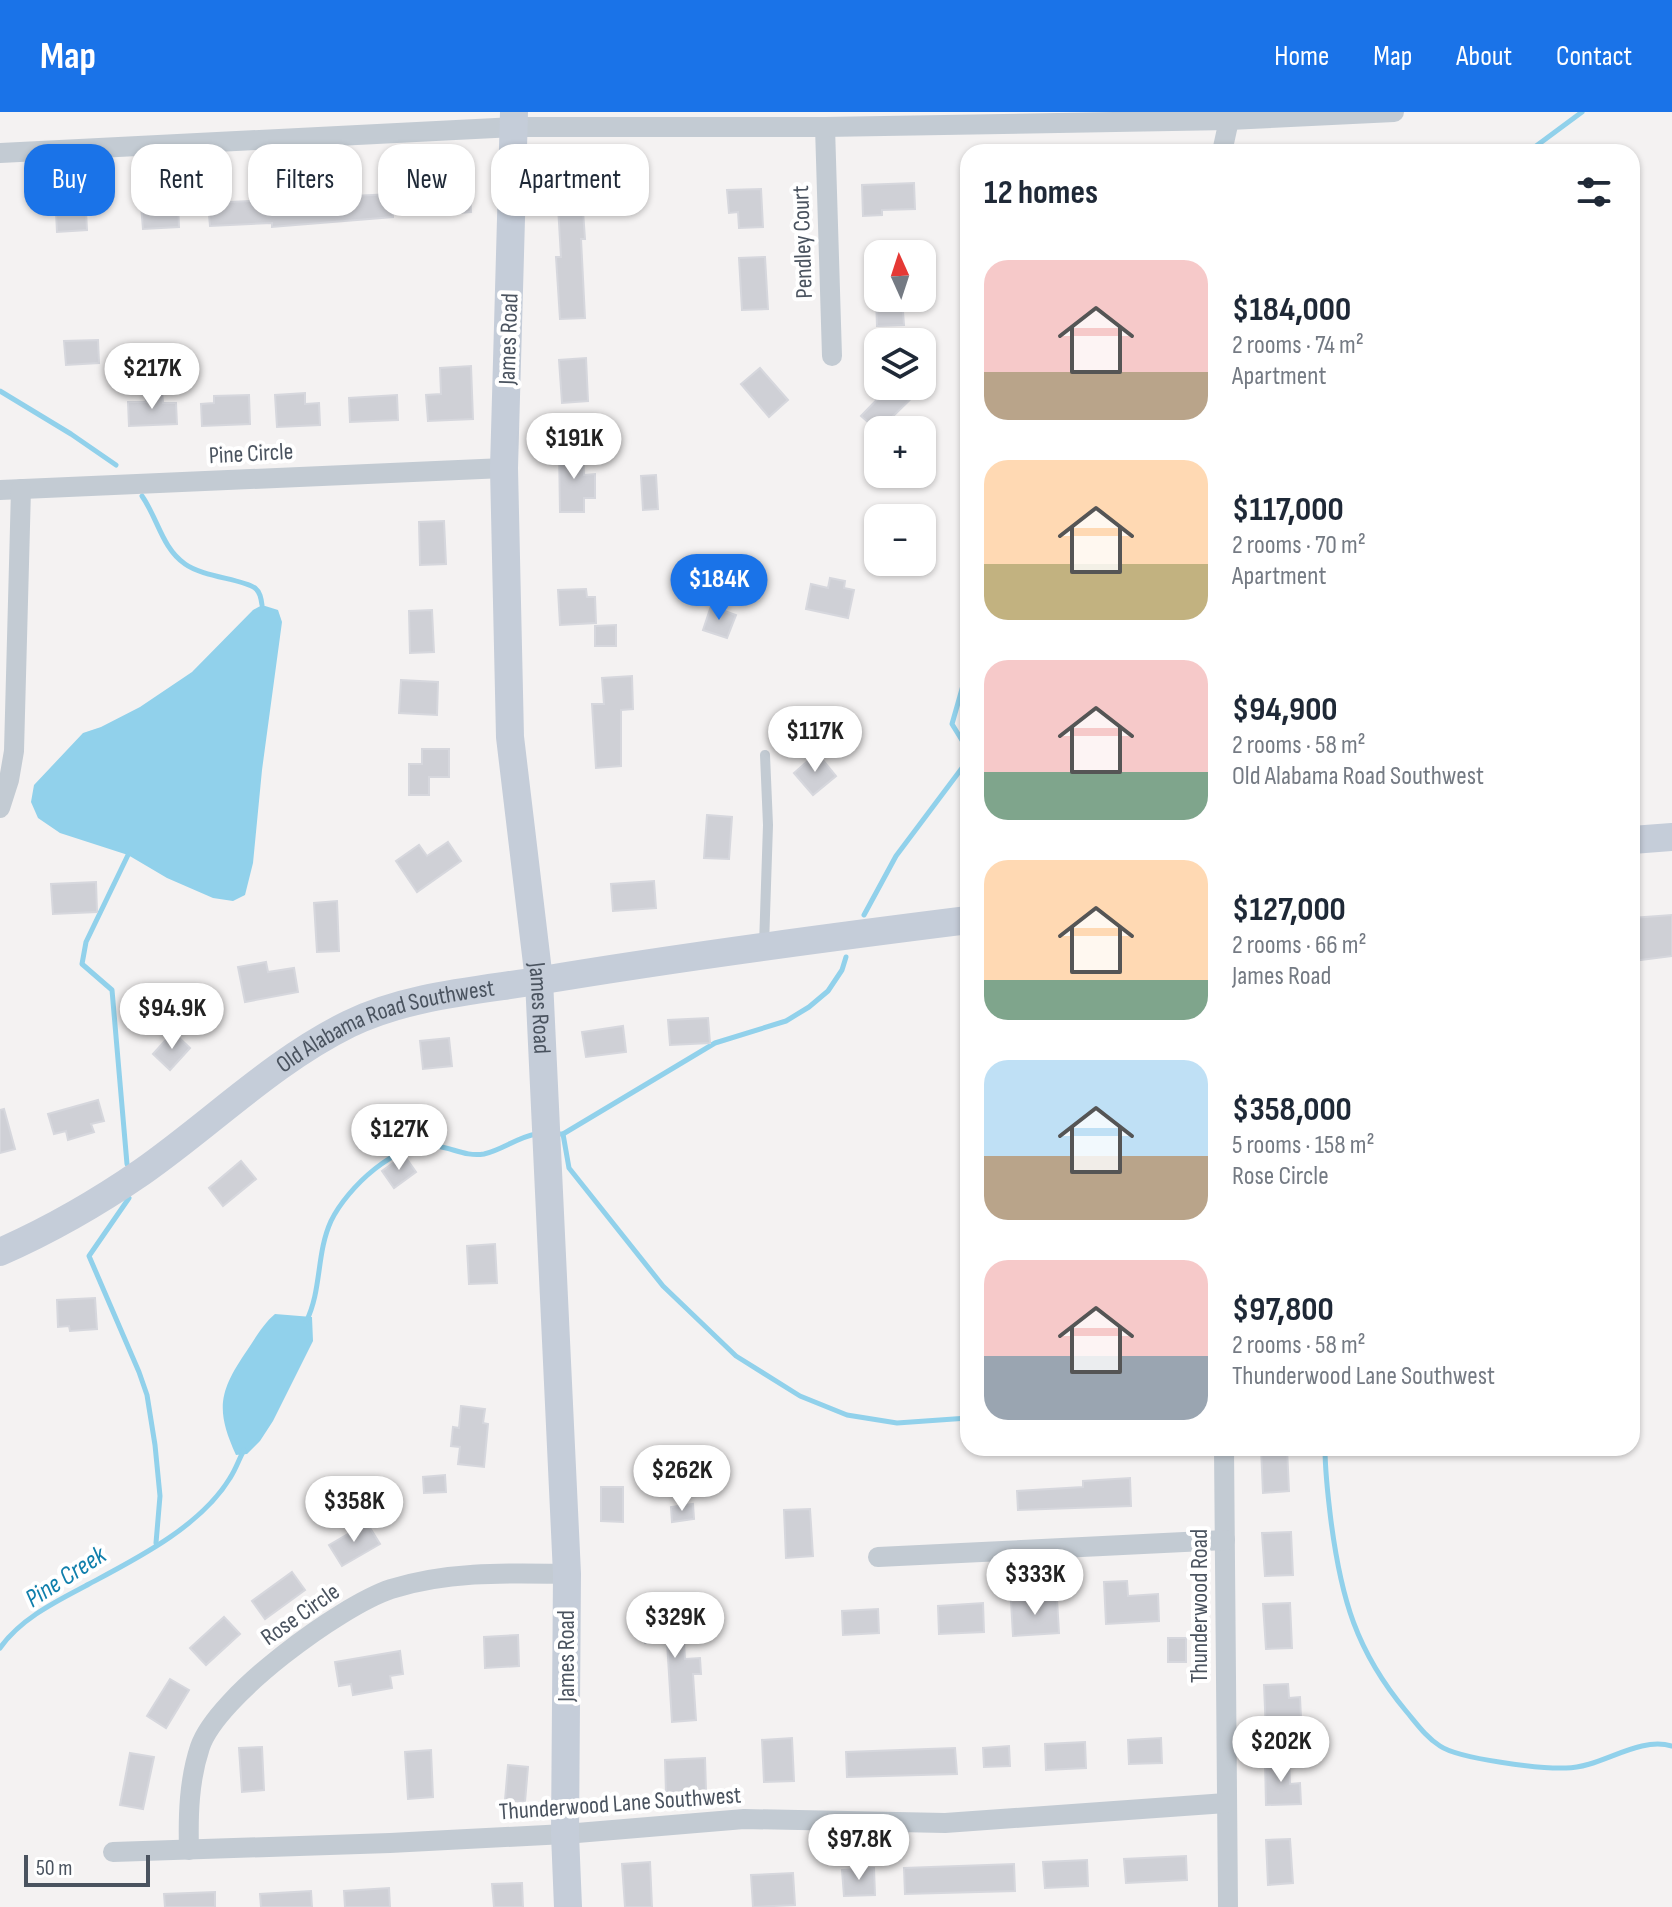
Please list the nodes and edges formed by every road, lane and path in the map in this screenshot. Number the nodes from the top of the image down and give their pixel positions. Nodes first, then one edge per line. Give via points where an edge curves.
1 (1394, 112) edge
2 (514, 119) edge
3 (1229, 120) junction
4 (825, 127) junction
5 (1224, 144) edge
6 (0, 153) edge
7 (832, 356) dead end
8 (504, 468) junction
9 (21, 489) junction
10 (0, 490) edge
11 (765, 755) dead end
12 (0, 808) edge
13 (1672, 837) edge
14 (1640, 839) edge
15 (960, 921) edge
16 (764, 947) junction
17 (539, 980) junction
18 (0, 1252) edge
19 (1224, 1456) edge
20 (1225, 1540) junction
21 (878, 1557) dead end
22 (567, 1574) junction
23 (1226, 1803) junction
24 (565, 1834) junction
25 (189, 1850) junction
26 (113, 1852) dead end
27 (568, 1907) edge
28 (1228, 1907) edge

1 - 3 street
2 - 4 street
2 - 6 street
2 - 8 street, James Road
3 - 4 street
3 - 5 street
4 - 7 street, Pendley Court
8 - 9 street, Pine Circle
8 - 17 street, James Road via 510,737
9 - 10 street, Pine Circle
9 - 12 street via 14,751
11 - 16 lane
13 - 14 street
15 - 16 street, Old Alabama Road Southwest
16 - 17 street, Old Alabama Road Southwest
17 - 18 street, Old Alabama Road Southwest via 412,1001 349,1024 286,1061 143,1172 52,1229
17 - 22 street, James Road
19 - 20 street, Thunderwood Road
20 - 21 street
20 - 23 street, Thunderwood Road
22 - 24 street, James Road
22 - 25 street, Rose Circle via 476,1572 390,1590 337,1615 241,1693 210,1730 190,1792
23 - 24 street, Thunderwood Lane Southwest via 945,1823 744,1819
23 - 28 street, Thunderwood Road
24 - 25 street, Thunderwood Lane Southwest
24 - 27 street, James Road
25 - 26 street, Thunderwood Lane Southwest

